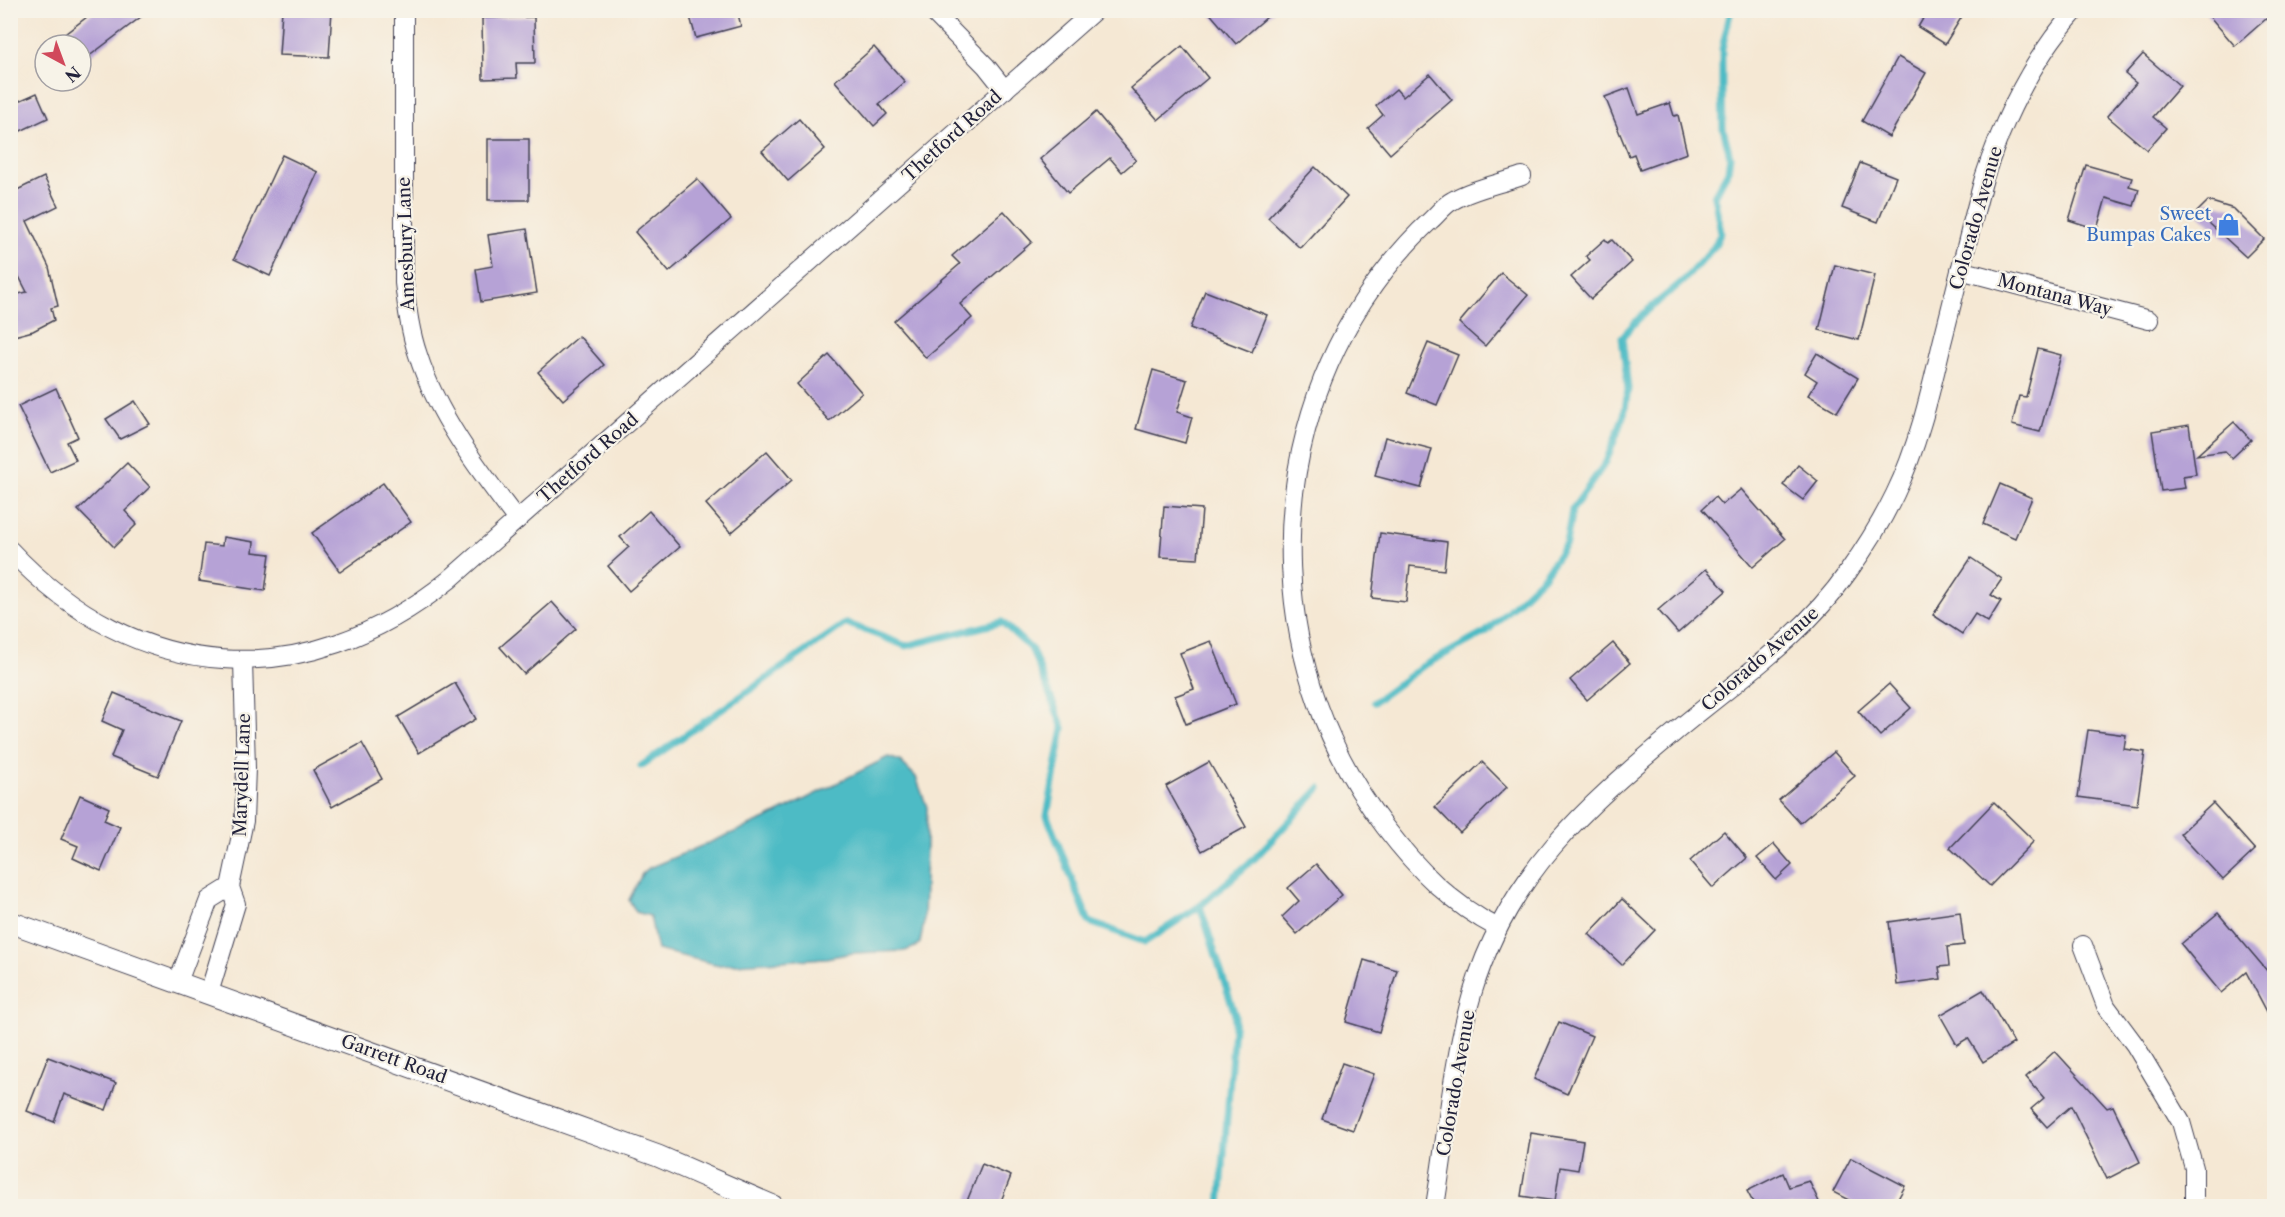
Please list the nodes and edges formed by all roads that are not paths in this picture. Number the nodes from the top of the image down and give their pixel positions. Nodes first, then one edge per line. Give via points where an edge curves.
1 (404, 10) edge
2 (931, 10) edge
3 (1095, 10) edge
4 (2076, 10) edge
5 (1005, 90) junction
6 (1522, 176) dead end
7 (1960, 270) junction
8 (2149, 320) dead end
9 (517, 520) junction
10 (10, 550) edge
11 (243, 661) junction
12 (230, 887) junction
13 (10, 922) edge
14 (1498, 928) junction
15 (2083, 945) dead end
16 (178, 982) junction
17 (209, 993) junction
18 (773, 1206) edge
19 (1435, 1206) edge
20 (2194, 1206) edge

1 - 9 street, Amesbury Lane via 404,283 417,355 444,412
2 - 5 street
3 - 5 street, Thetford Road
4 - 7 street, Colorado Avenue via 2027,77 2009,111 1984,178
5 - 9 street, Thetford Road
6 - 14 street via 1452,201 1413,237 1375,282 1318,389 1300,451 1291,518 1296,629 1334,746 1367,804 1421,871 1473,916
7 - 8 street, Montana Way
7 - 14 street, Colorado Avenue via 1908,462 1883,518 1846,575 1776,650 1572,822 1541,860
9 - 11 street, Thetford Road via 419,604 381,625 333,644 287,656
10 - 11 street, Thetford Road via 48,588 116,631 179,653
11 - 12 street, Marydell Lane via 244,810
12 - 16 street via 208,900
12 - 17 street, Marydell Lane via 236,904
13 - 16 street, Garrett Road
14 - 19 street, Colorado Avenue via 1473,991 1462,1035
15 - 20 street via 2106,1006 2181,1122 2194,1168
16 - 17 street, Garrett Road
17 - 18 street, Garrett Road via 658,1156

